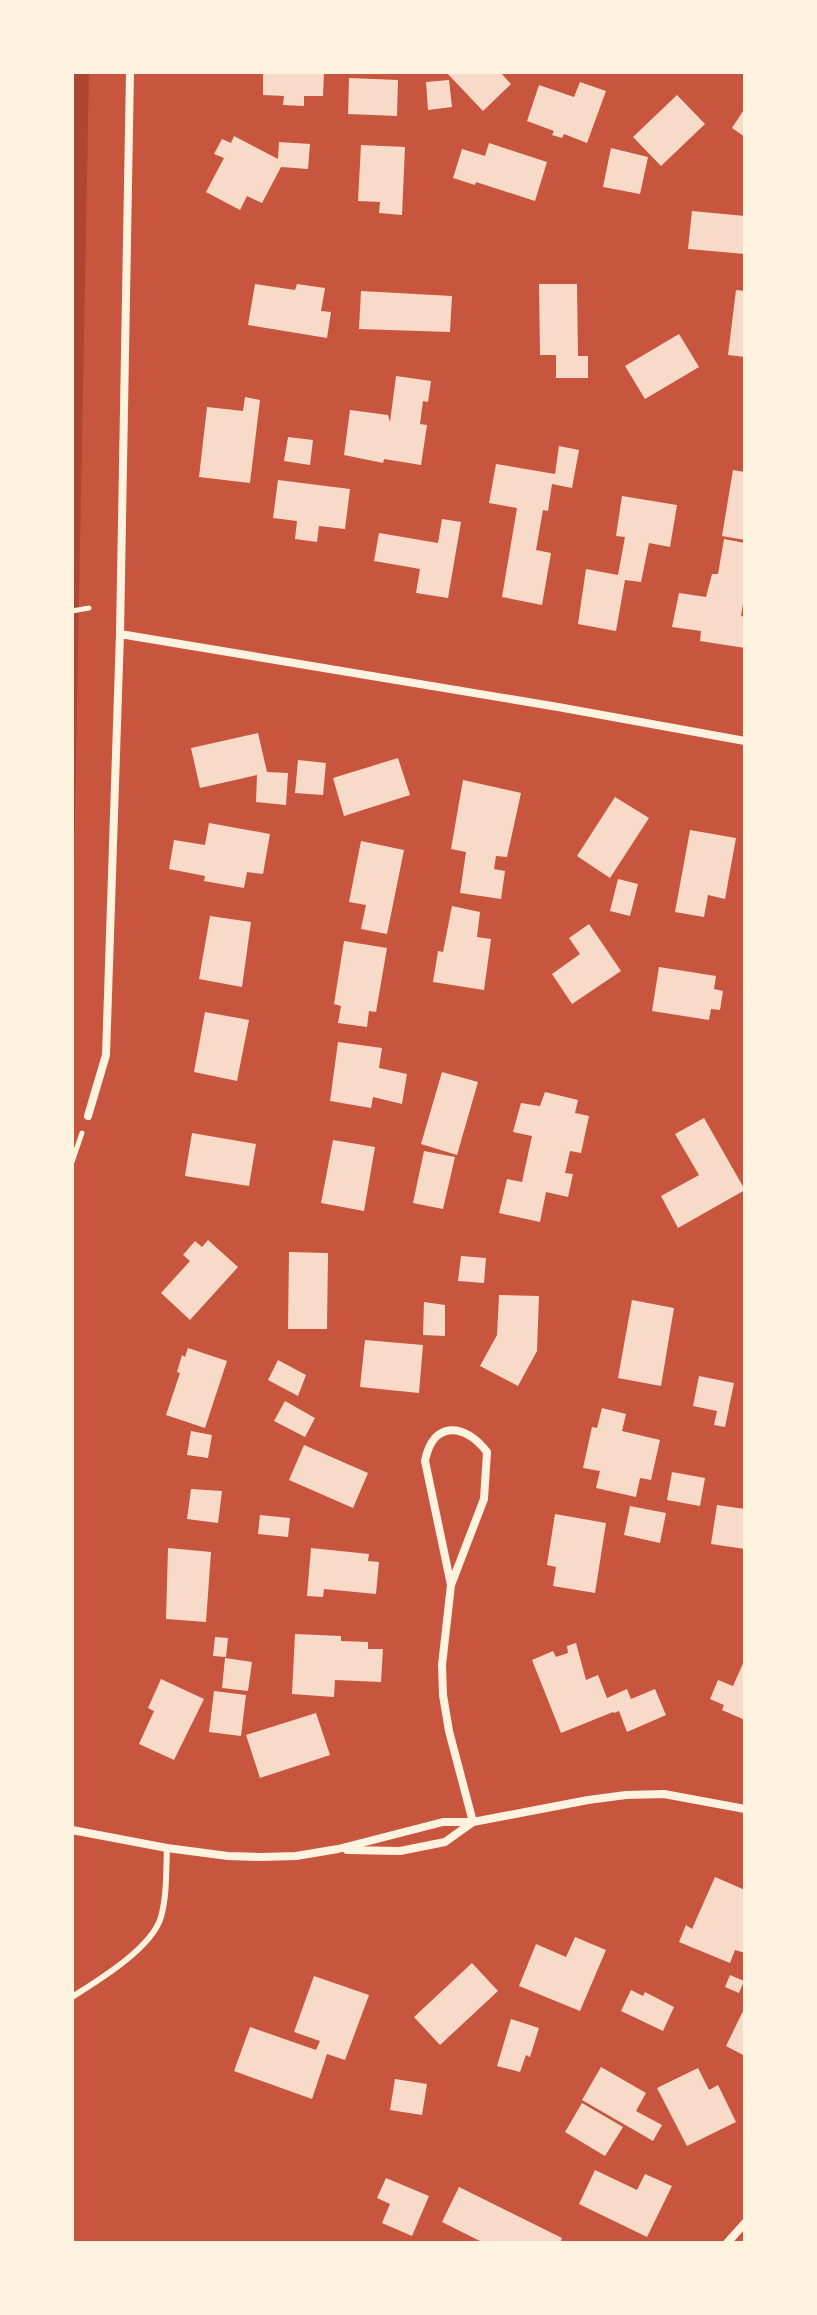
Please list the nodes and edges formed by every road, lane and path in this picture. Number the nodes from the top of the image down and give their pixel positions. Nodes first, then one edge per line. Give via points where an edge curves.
1 (130, 72) edge
2 (89, 608) dead end
3 (72, 611) edge
4 (120, 634) junction
5 (745, 741) edge
6 (88, 1116) joint
7 (72, 1162) edge
8 (451, 1585) junction
9 (745, 1809) edge
10 (473, 1822) junction
11 (72, 1830) edge
12 (167, 1848) junction
13 (338, 1849) junction
14 (72, 1997) edge
15 (745, 2223) edge
16 (727, 2243) edge

1 - 4 street
2 - 3 path
4 - 5 street
4 - 6 street via 106,1055
6 - 7 path
8 - 8 street via 425,1461 427,1446 451,1430 466,1432 487,1452 484,1499
8 - 10 street via 443,1695
9 - 10 street via 664,1794 626,1795
10 - 13 street via 443,1822
10 - 13 street via 445,1842 400,1851
11 - 12 street
12 - 13 street via 260,1857
12 - 14 lane via 160,1920 150,1938
15 - 16 street

